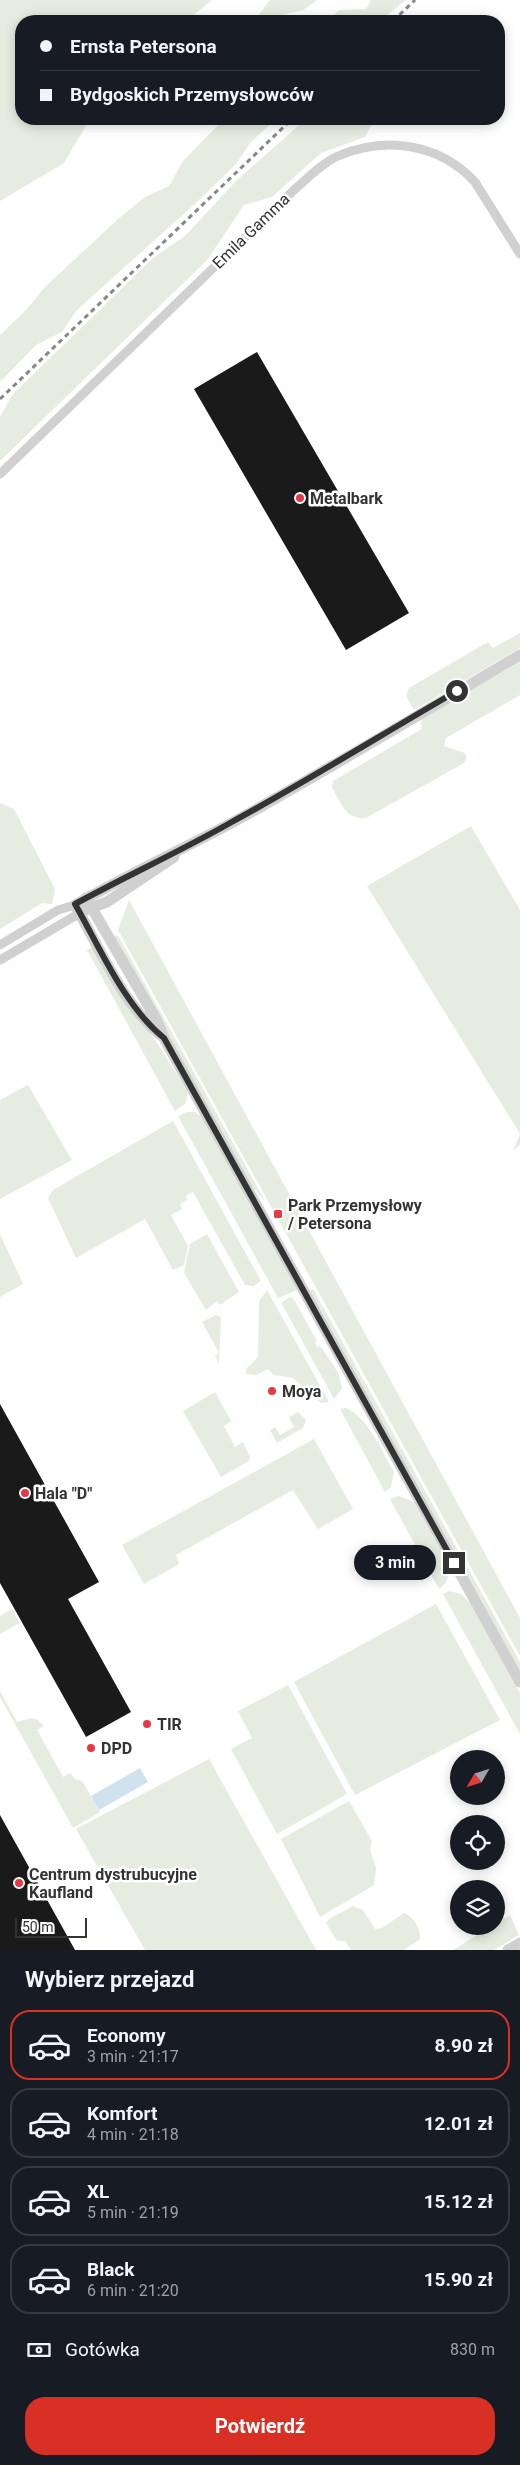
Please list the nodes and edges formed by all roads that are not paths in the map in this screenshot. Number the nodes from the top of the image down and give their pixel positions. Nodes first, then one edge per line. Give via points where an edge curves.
1 (520, 254) edge
2 (0, 474) edge
3 (520, 655) edge
4 (89, 903) junction
5 (78, 909) junction
6 (0, 945) edge
7 (0, 960) edge
8 (164, 1038) junction
9 (520, 1682) edge
10 (520, 1943) edge
11 (508, 1950) edge

1 - 2 street, Emila Gamma via 475,182 440,156 415,147 387,144 336,157 295,189
3 - 4 street via 187,847 143,867
4 - 5 street
4 - 8 street
5 - 6 street via 58,910
5 - 7 street
5 - 8 street via 120,984 148,1026
8 - 9 street
10 - 11 street

